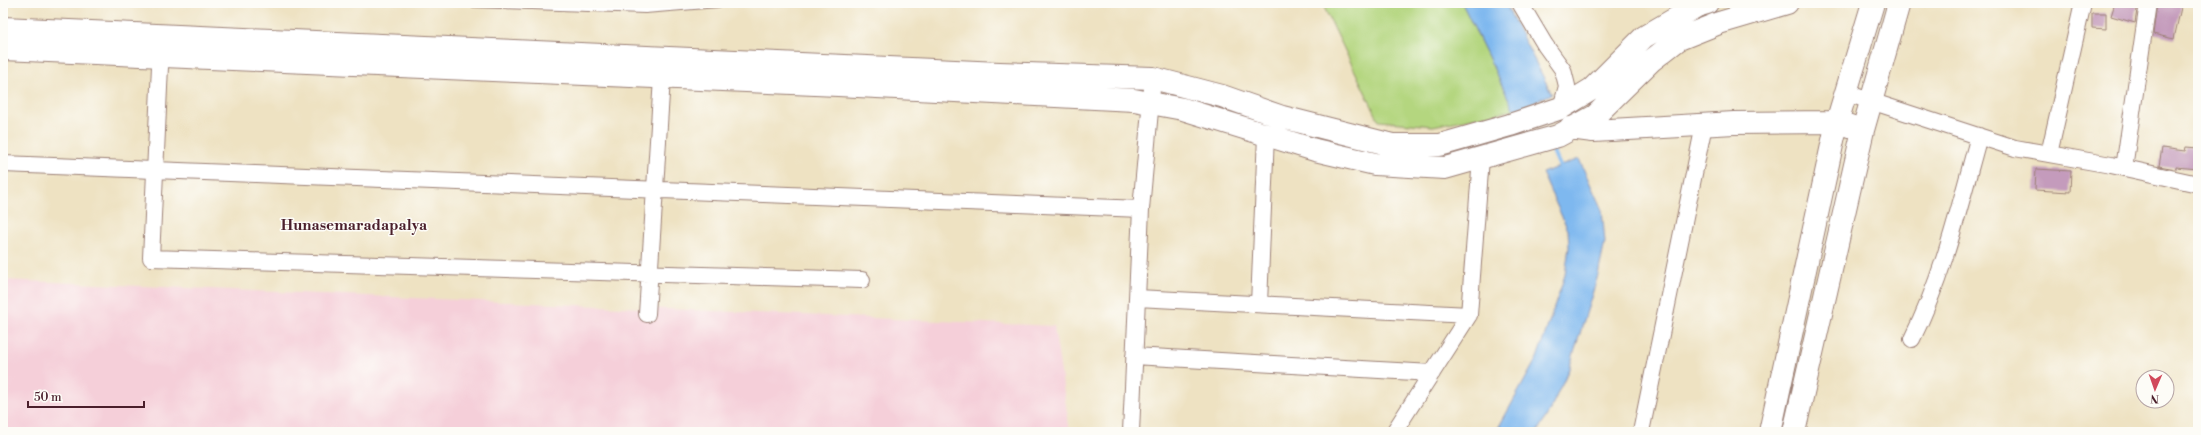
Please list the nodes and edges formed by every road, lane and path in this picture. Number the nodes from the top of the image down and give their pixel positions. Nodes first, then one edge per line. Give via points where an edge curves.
1 (473, 3) edge
2 (718, 3) edge
3 (1520, 3) edge
4 (1707, 3) edge
5 (1787, 3) edge
6 (1873, 3) edge
7 (1899, 3) edge
8 (2083, 3) edge
9 (2148, 3) edge
10 (3, 28) edge
11 (161, 34) junction
12 (3, 49) edge
13 (160, 55) junction
14 (662, 78) junction
15 (1153, 78) junction
16 (1846, 93) junction
17 (1871, 101) junction
18 (1151, 103) junction
19 (1544, 114) junction
20 (1837, 122) junction
21 (1704, 125) junction
22 (1570, 129) junction
23 (1863, 130) junction
24 (1266, 135) junction
25 (1979, 136) junction
26 (2049, 154) junction
27 (1481, 158) junction
28 (3, 164) edge
29 (2124, 168) junction
30 (155, 170) junction
31 (2198, 184) edge
32 (655, 190) junction
33 (1141, 209) junction
34 (650, 273) junction
35 (862, 280) dead end
36 (1137, 298) junction
37 (1258, 304) junction
38 (647, 314) dead end
39 (1469, 315) junction
40 (1912, 338) dead end
41 (1134, 356) junction
42 (1432, 373) junction
43 (1131, 432) edge
44 (1394, 432) edge
45 (1641, 432) edge
46 (1770, 432) edge
47 (1794, 432) edge

1 - 2 lane via 645,9
3 - 19 street via 1545,46 1563,70 1567,86
4 - 19 street via 1697,6 1644,37 1592,89
5 - 22 street via 1719,23 1679,39 1652,60 1595,116
6 - 16 street
7 - 17 street
8 - 26 street
9 - 29 street
10 - 11 street
11 - 13 street
11 - 15 street
12 - 13 street
13 - 14 street
13 - 30 street
14 - 18 street via 1134,100
14 - 32 street
15 - 18 street
15 - 19 street via 1222,96 1282,117 1392,145 1440,145
16 - 17 street
16 - 20 street
17 - 23 street
17 - 25 street
18 - 24 street via 1183,109
18 - 33 street
19 - 22 street
20 - 21 street
20 - 23 street
20 - 46 street
21 - 22 street via 1593,131
21 - 45 street
22 - 27 street
23 - 47 street
24 - 27 street via 1314,150 1375,164 1445,168
24 - 37 street
25 - 26 street via 2015,148
25 - 40 street via 1947,249
26 - 29 street
27 - 39 street
28 - 30 street
29 - 31 street
30 - 32 street
30 - 34 street via 151,258
32 - 33 street
32 - 34 street
33 - 36 street
34 - 35 street
34 - 38 street
36 - 37 street
36 - 41 street
37 - 39 street
39 - 42 street
41 - 42 street
41 - 43 street
42 - 44 street

